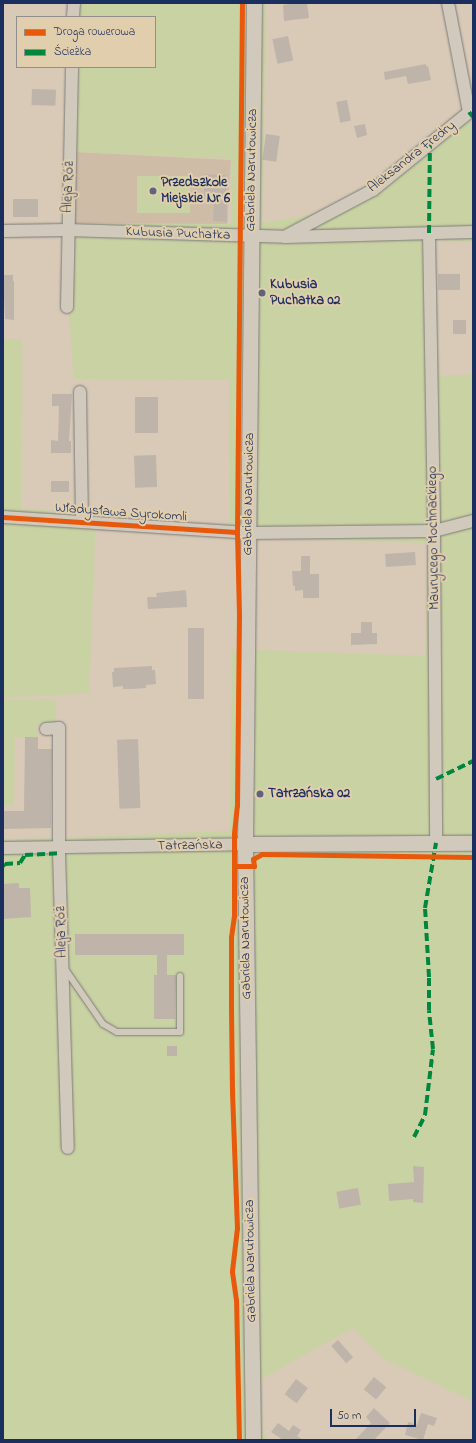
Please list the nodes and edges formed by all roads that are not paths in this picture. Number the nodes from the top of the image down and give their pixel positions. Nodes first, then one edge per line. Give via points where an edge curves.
1 (74, 3) edge
2 (254, 3) edge
3 (448, 3) edge
4 (73, 16) edge
5 (72, 68) edge
6 (471, 110) edge
7 (67, 230) junction
8 (3, 231) edge
9 (473, 232) edge
10 (429, 233) junction
11 (251, 236) junction
12 (285, 237) junction
13 (67, 307) dead end
14 (80, 392) dead end
15 (3, 517) edge
16 (473, 520) edge
17 (82, 522) junction
18 (434, 531) junction
19 (248, 532) junction
20 (46, 729) dead end
21 (436, 843) junction
22 (473, 843) edge
23 (245, 844) junction
24 (3, 848) edge
25 (59, 848) junction
26 (63, 966) junction
27 (180, 976) dead end
28 (68, 1148) dead end
29 (253, 1440) edge

1 - 4 street
2 - 11 street, Gabriela Narutowicza
3 - 6 street
5 - 7 street, Aleja Róż
6 - 12 street, Aleksandra Fredry via 373,190
7 - 8 street, Kubusia Puchatka
7 - 11 street, Kubusia Puchatka
7 - 13 street, Aleja Róż
9 - 10 street, Kubusia Puchatka
10 - 12 street, Kubusia Puchatka
10 - 18 street, Maurycego Mochnackiego
11 - 12 street, Kubusia Puchatka
11 - 19 street, Gabriela Narutowicza
14 - 17 street
15 - 17 street, Władysława Syrokomli
16 - 18 street, Władysława Syrokomli
17 - 19 street, Władysława Syrokomli
18 - 19 street, Władysława Syrokomli
18 - 21 street, Maurycego Mochnackiego
19 - 23 street, Gabriela Narutowicza
20 - 25 street, Aleja Róż via 59,728
21 - 22 street, Tatrzańska
21 - 23 street, Tatrzańska
23 - 25 street, Tatrzańska
23 - 29 street, Gabriela Narutowicza
24 - 25 street, Tatrzańska
25 - 26 street, Aleja Róż
26 - 27 lane via 104,1024 117,1032 180,1032
26 - 28 street, Aleja Róż

